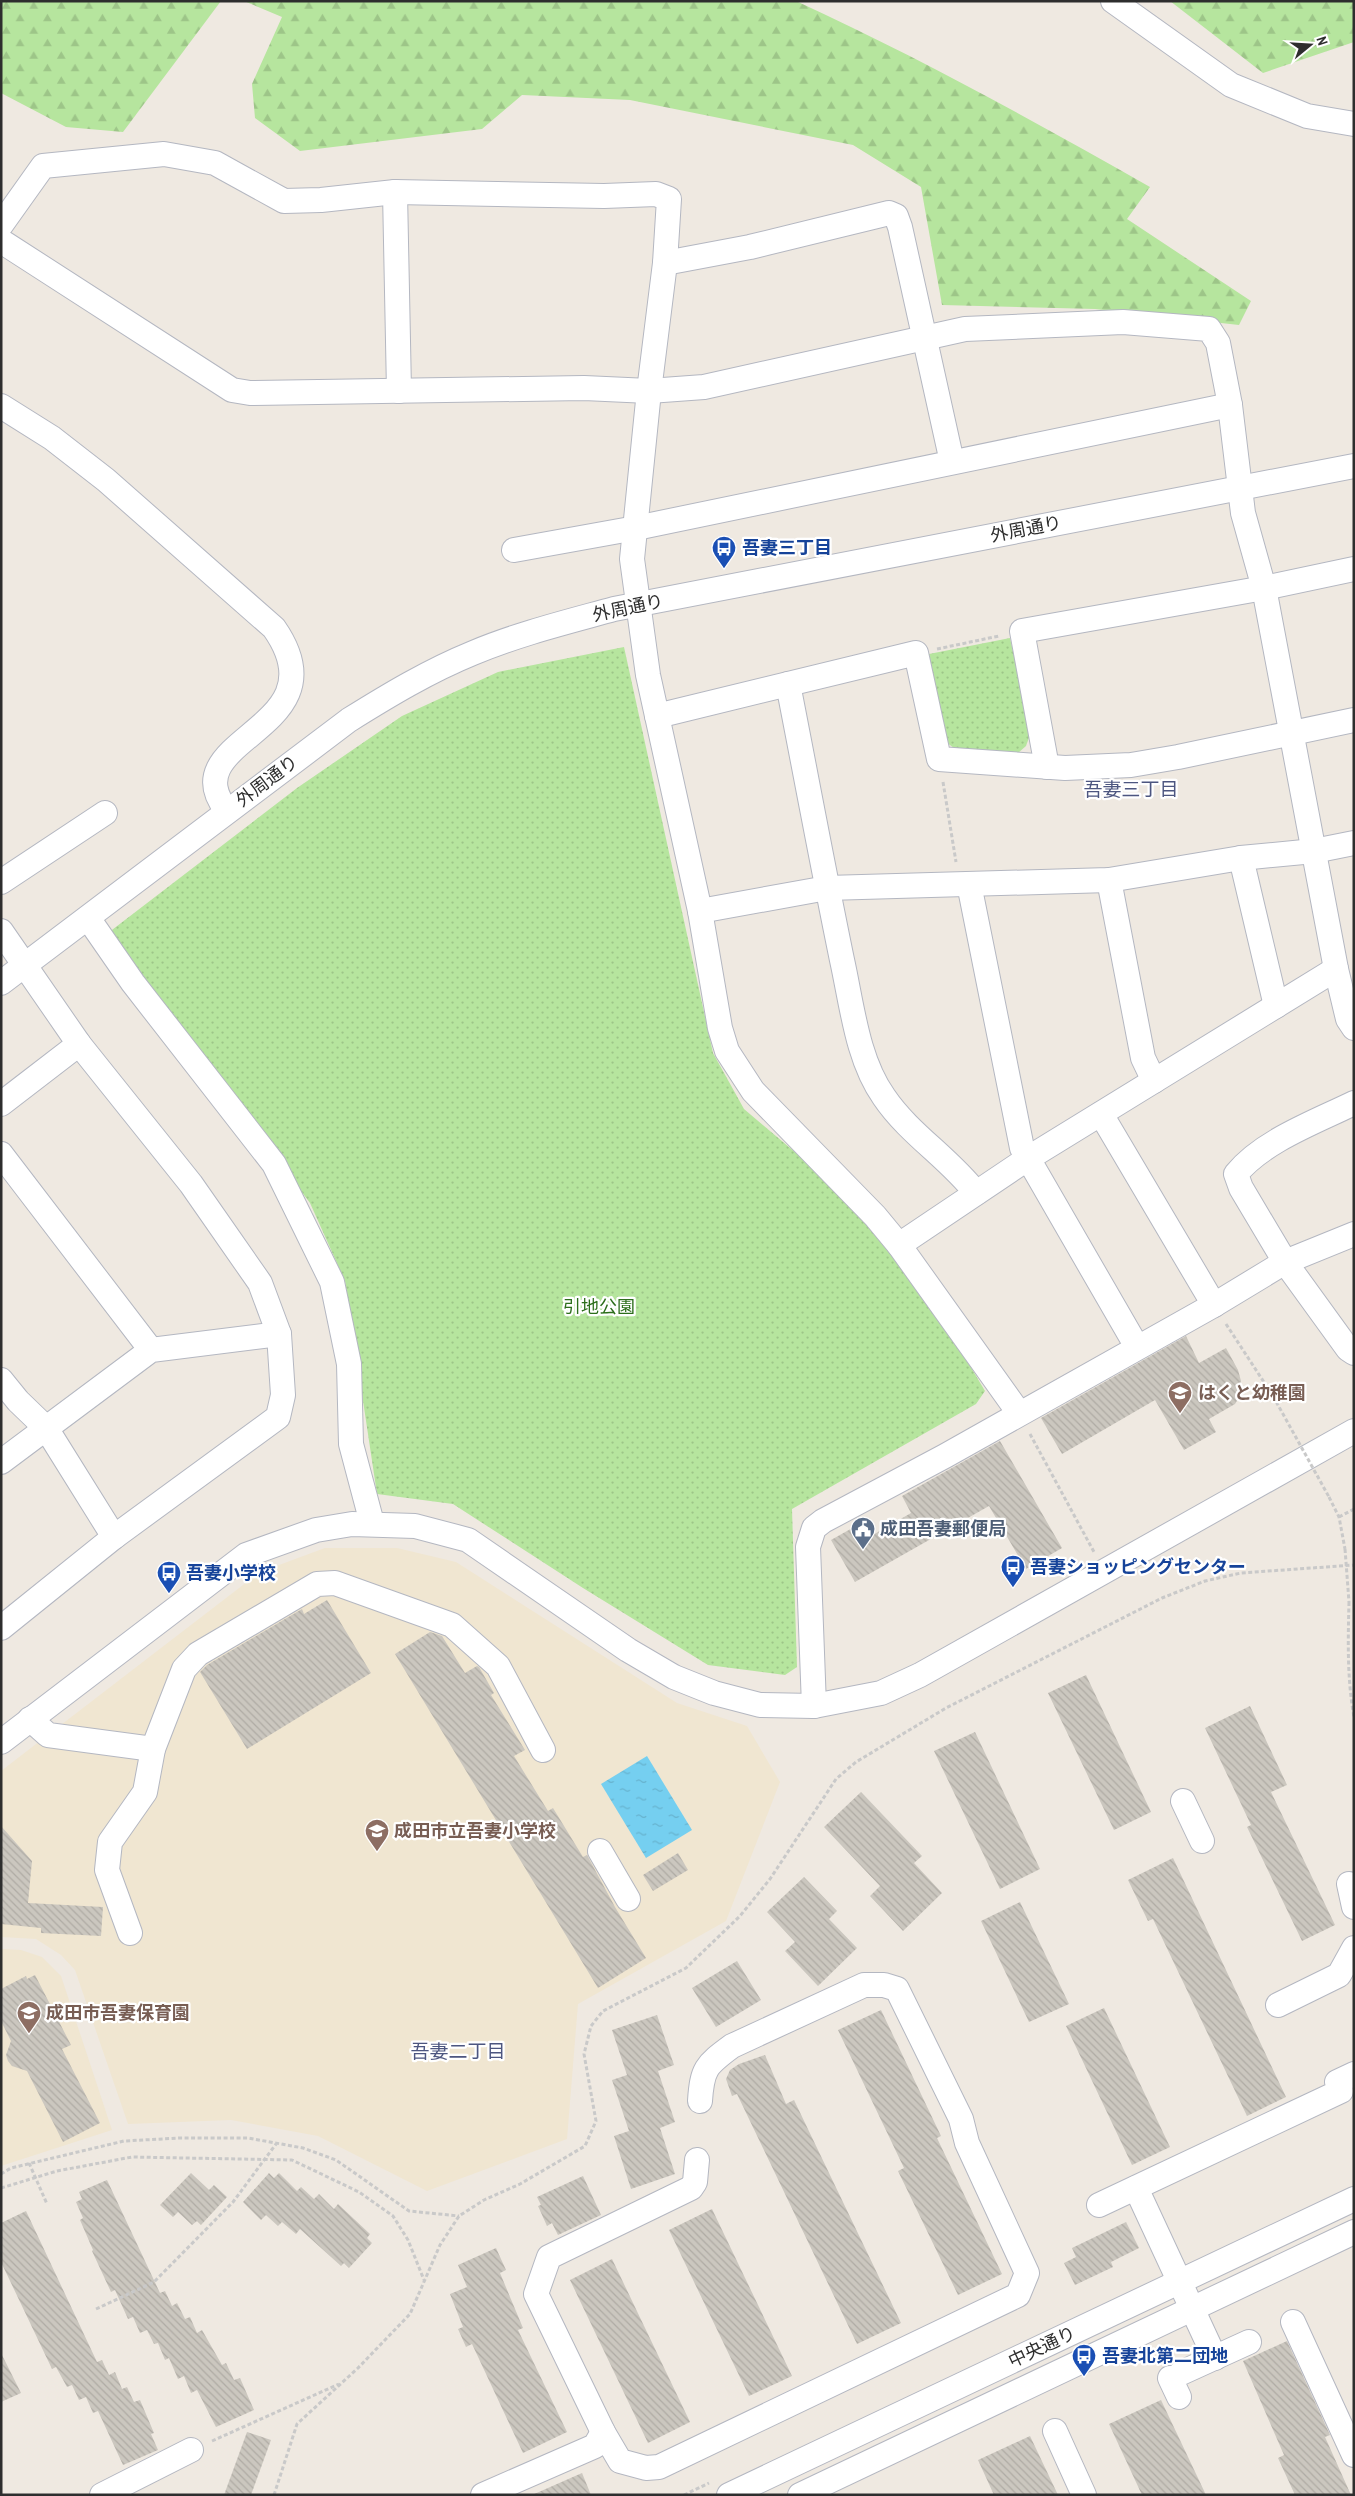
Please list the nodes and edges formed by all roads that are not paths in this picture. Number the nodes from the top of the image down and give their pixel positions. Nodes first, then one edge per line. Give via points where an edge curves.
1 (1113, 1) edge
2 (1354, 124) edge
3 (395, 192) junction
4 (1, 225) edge
5 (1, 241) edge
6 (665, 263) junction
7 (926, 338) junction
8 (399, 391) junction
9 (649, 391) junction
10 (1230, 405) junction
11 (1, 406) edge
12 (952, 462) junction
13 (1354, 466) edge
14 (1240, 487) junction
15 (636, 528) junction
16 (514, 550) dead end
17 (1354, 569) edge
18 (1264, 588) junction
19 (639, 606) junction
20 (788, 684) junction
21 (657, 716) junction
22 (1354, 720) edge
23 (1291, 733) junction
24 (1047, 767) junction
25 (227, 811) junction
26 (106, 813) dead end
27 (1354, 843) edge
28 (1314, 851) junction
29 (1241, 858) junction
30 (1109, 880) junction
31 (1, 882) edge
32 (964, 885) junction
33 (827, 888) junction
34 (700, 911) junction
35 (88, 918) junction
36 (1, 931) edge
37 (24, 966) junction
38 (1336, 969) junction
39 (1, 983) edge
40 (1276, 1006) junction
41 (1354, 1028) edge
42 (79, 1044) junction
43 (1154, 1081) junction
44 (1354, 1103) edge
45 (1, 1104) edge
46 (1100, 1114) junction
47 (1, 1154) edge
48 (1027, 1159) junction
49 (976, 1192) junction
50 (1354, 1234) edge
51 (899, 1245) junction
52 (1285, 1262) junction
53 (1214, 1305) junction
54 (279, 1334) junction
55 (1137, 1347) junction
56 (151, 1350) junction
57 (1354, 1353) edge
58 (1, 1380) edge
59 (1019, 1413) junction
60 (46, 1428) junction
61 (1354, 1431) edge
62 (1, 1462) edge
63 (372, 1523) junction
64 (114, 1537) junction
65 (1, 1628) edge
66 (814, 1706) junction
67 (30, 1719) junction
68 (1, 1742) edge
69 (153, 1749) junction
70 (543, 1750) dead end
71 (1183, 1801) dead end
72 (1202, 1841) dead end
73 (600, 1851) dead end
74 (1349, 1884) dead end
75 (628, 1899) dead end
76 (1354, 1907) edge
77 (130, 1933) dead end
78 (1354, 1948) edge
79 (1278, 2004) dead end
80 (1354, 2074) edge
81 (700, 2101) dead end
82 (696, 2160) dead end
83 (1136, 2188) junction
84 (1354, 2198) edge
85 (1100, 2205) dead end
86 (1354, 2232) edge
87 (1180, 2281) junction
88 (1192, 2309) junction
89 (1293, 2322) dead end
90 (1249, 2342) dead end
91 (1215, 2358) junction
92 (1177, 2383) dead end
93 (1055, 2431) dead end
94 (603, 2432) junction
95 (191, 2450) road end
96 (583, 2451) junction
97 (1354, 2455) edge
98 (620, 2461) junction
99 (529, 2486) edge
100 (102, 2495) edge
101 (483, 2495) edge
102 (729, 2495) edge
103 (800, 2495) edge
104 (1084, 2495) edge

1 - 2 street via 1231,85 1307,116
3 - 4 street via 284,201 216,163 164,154 43,166
3 - 6 street via 656,194 669,199
3 - 8 street
5 - 8 street via 232,390 250,393
6 - 7 street via 750,247 888,213 896,216 900,227
6 - 9 street
7 - 9 street via 704,387
7 - 10 street via 965,329 1123,322 1209,329 1218,343
7 - 12 street
8 - 9 street via 584,388
9 - 15 street
10 - 12 street
10 - 14 street
11 - 25 street via 52,438 106,480 274,628 284,642 293,678 288,696 225,758 216,771 215,785 220,802
12 - 15 street
13 - 14 street, 外周通り
14 - 18 street via 1243,513
14 - 19 street, 外周通り
15 - 16 street
15 - 19 street via 632,559
17 - 18 street
18 - 23 street
18 - 24 street via 1022,631
19 - 21 street
19 - 25 street, 外周通り via 614,609 518,636 433,672 349,720
20 - 21 street
20 - 24 street via 916,653 939,759
20 - 33 street
21 - 34 street
22 - 23 street
23 - 24 street via 1130,764
23 - 28 street
25 - 35 street, 外周通り
26 - 31 street
27 - 28 street
28 - 29 street
28 - 38 street
29 - 30 street
29 - 40 street
30 - 32 street
30 - 43 street via 1143,1058
32 - 33 street
32 - 48 street
33 - 34 street
33 - 49 street via 857,1029 870,1071 890,1104 908,1125
34 - 51 street via 720,1028 727,1051 753,1091 875,1216
35 - 37 street, 外周通り
35 - 63 street via 133,983 274,1164 332,1282 349,1364 351,1444
36 - 37 street
37 - 39 street, 外周通り
37 - 42 street
38 - 40 street
38 - 41 street via 1348,1019
40 - 43 street
42 - 45 street
42 - 54 street via 191,1184 260,1283
43 - 46 street
44 - 52 street via 1263,1149 1236,1174
46 - 48 street
46 - 53 street
47 - 56 street
48 - 49 street
48 - 55 street
49 - 51 street
50 - 52 street
51 - 59 street
52 - 53 street
52 - 57 street
53 - 55 street
54 - 56 street
54 - 64 street via 283,1395 278,1417
55 - 59 street
56 - 60 street
58 - 60 street
59 - 66 street via 814,1528 808,1547
60 - 62 street
60 - 64 street
61 - 66 street via 920,1675 881,1692
63 - 66 street via 415,1526 468,1540 674,1678 760,1705
63 - 67 street via 316,1530 246,1555
64 - 65 street
67 - 68 street
67 - 69 street via 48,1735
69 - 70 street via 184,1669 198,1654 317,1584 335,1583 452,1625 498,1666
69 - 77 street via 145,1792 110,1842 107,1870
71 - 72 street
73 - 75 street
74 - 76 street
78 - 79 street via 1339,1975
80 - 83 street via 1337,2082 1341,2091
81 - 98 street via 702,2076 714,2059 732,2046 864,1985 897,1989 961,2120 967,2143 1027,2273 1018,2296 659,2467 646,2468
82 - 94 street via 695,2182 691,2188 550,2257 542,2273 536,2294
83 - 85 street
83 - 87 street
84 - 87 street, 中央通り
86 - 88 street, 中央通り
87 - 88 street
87 - 102 street, 中央通り
88 - 91 street
88 - 103 street, 中央通り
89 - 97 street
90 - 91 street
91 - 92 street
93 - 104 street
94 - 96 street via 595,2446
94 - 98 street
95 - 100 street
96 - 98 street
96 - 99 street
99 - 101 street

